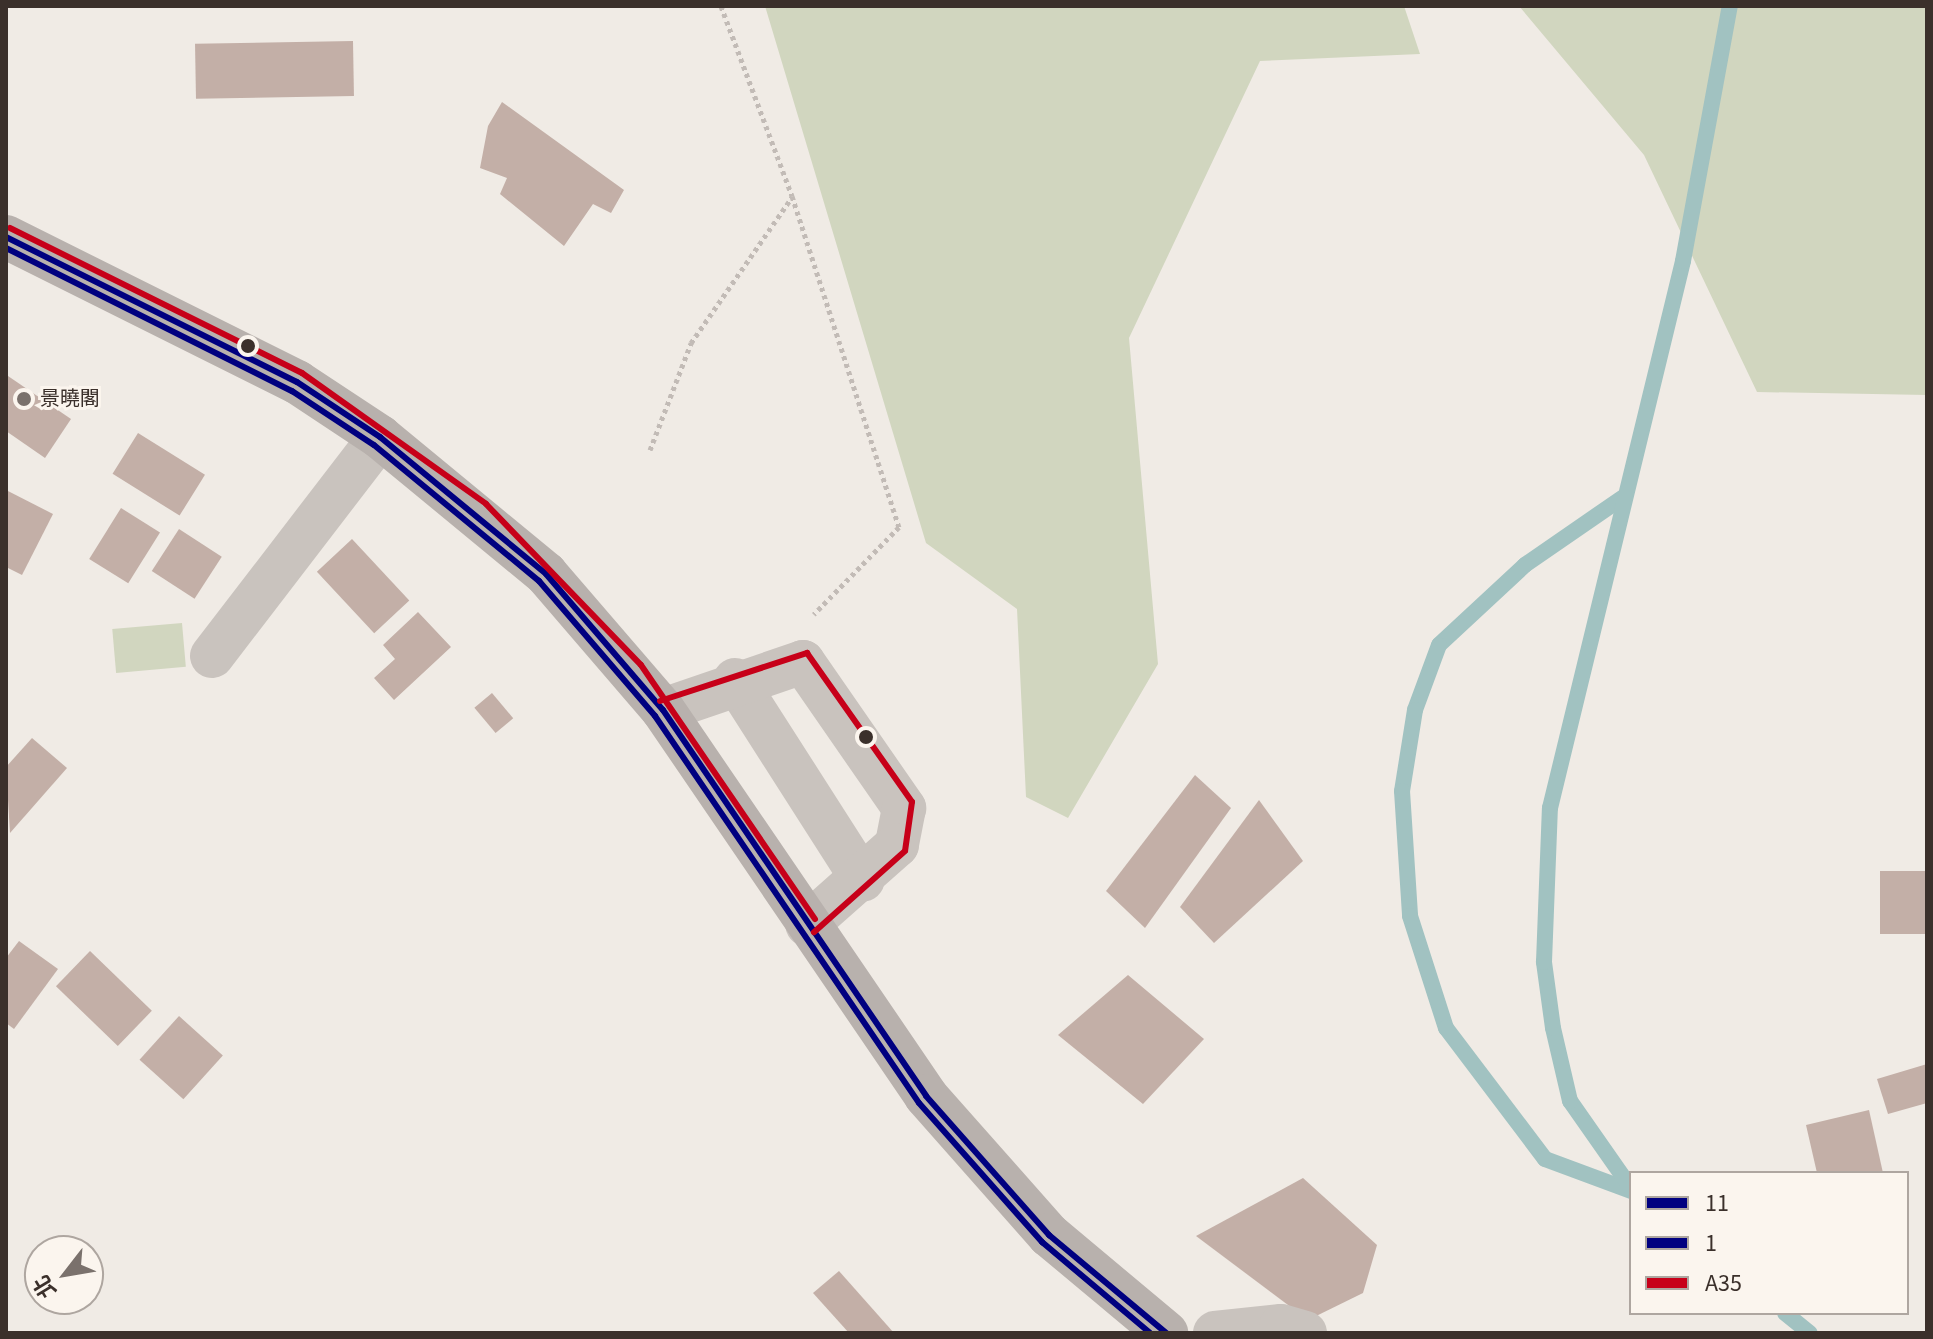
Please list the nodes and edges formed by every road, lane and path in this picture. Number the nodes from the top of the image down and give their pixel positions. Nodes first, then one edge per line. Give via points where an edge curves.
1 (721, 6) edge
2 (792, 196) junction
3 (6, 237) edge
4 (380, 437) junction
5 (650, 450) dead end
6 (212, 656) dead end
7 (803, 662) junction
8 (735, 680) junction
9 (663, 710) junction
10 (863, 880) junction
11 (807, 925) junction
12 (1166, 1333) edge
13 (1215, 1333) edge
14 (1305, 1333) edge

1 - 2 path
2 - 5 path via 691,343
2 - 7 path via 899,527 885,549 816,604
3 - 4 main road via 257,361
4 - 6 street
4 - 9 main road via 546,574
7 - 8 street
7 - 10 street via 904,808 897,845
8 - 9 street
8 - 10 street
9 - 11 main road
10 - 11 street
11 - 12 main road via 991,1175 1049,1235
13 - 14 street via 1281,1326

